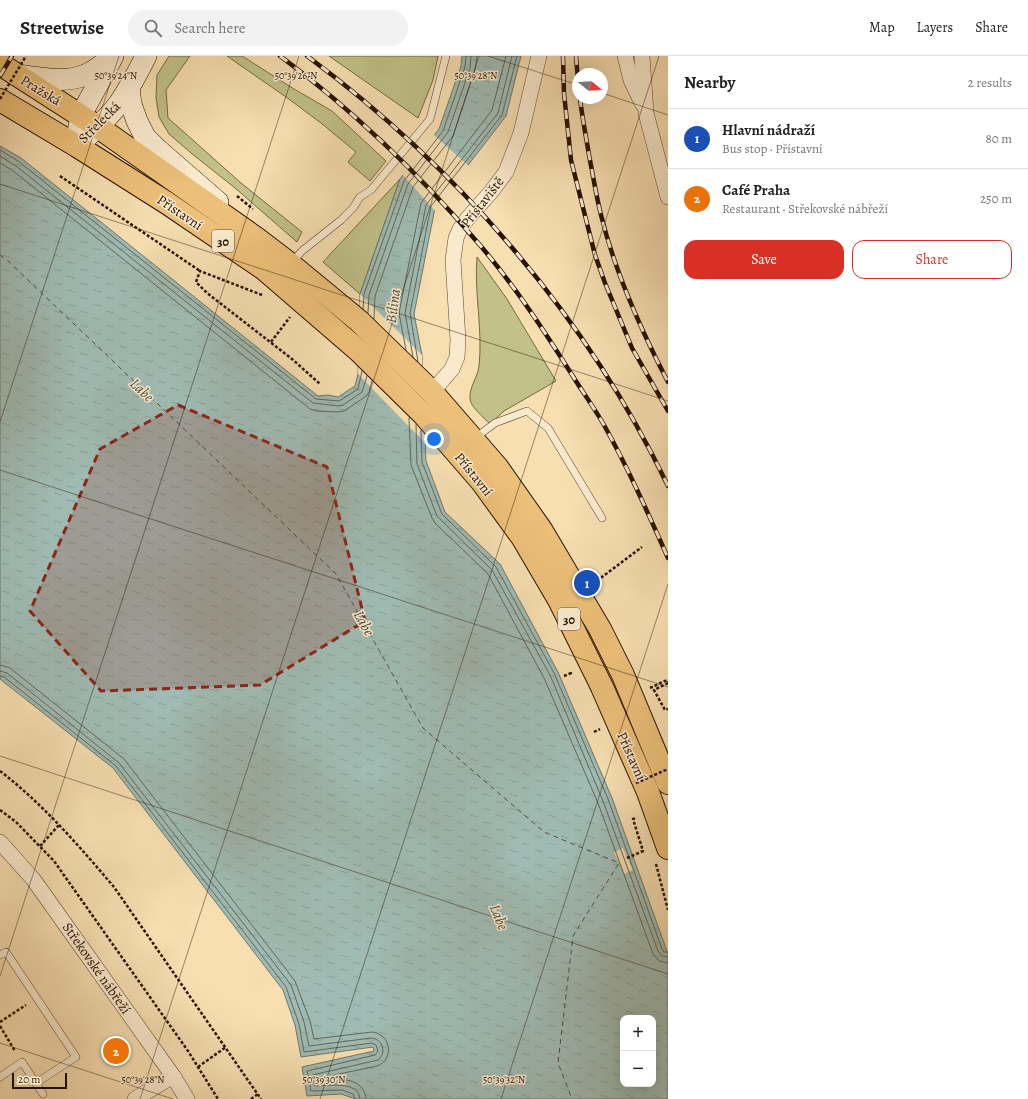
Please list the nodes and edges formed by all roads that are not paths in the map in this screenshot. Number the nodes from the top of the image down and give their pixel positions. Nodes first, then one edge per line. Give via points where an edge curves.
1 (113, 56) edge
2 (146, 56) edge
3 (446, 56) edge
4 (540, 56) edge
5 (625, 56) edge
6 (642, 56) edge
7 (8, 70) edge
8 (129, 88) junction
9 (0, 99) edge
10 (646, 113) junction
11 (90, 121) junction
12 (77, 146) junction
13 (668, 197) edge
14 (256, 238) junction
15 (290, 264) junction
16 (428, 387) junction
17 (474, 439) junction
18 (602, 518) dead end
19 (668, 783) edge
20 (0, 842) edge
21 (662, 855) edge
22 (0, 956) edge
23 (0, 1076) edge
24 (173, 1076) junction
25 (36, 1083) junction
26 (43, 1094) dead end
27 (136, 1099) edge
28 (187, 1099) edge

1 - 7 main road via 84,76 66,79 50,79
1 - 11 main road, Střelecká
2 - 8 main road, Střelecká
3 - 15 lane via 430,119 371,190 360,197 353,208
4 - 16 street, Přístaviště via 521,133 506,172 467,219 456,238 453,260 458,340 456,357 452,369
5 - 10 street via 631,80
6 - 10 street
7 - 11 main road, Pražská / 30
8 - 11 main road, Střelecká via 119,103
8 - 14 main road via 131,104 145,137
9 - 12 main road, Pražská / 30
10 - 13 street
11 - 12 main road, Střelecká
11 - 14 main road, Přístavní / 30
12 - 21 main road, Přístavní / 30 via 264,269 359,351 424,415 482,482 522,537 559,600 602,687 648,792
14 - 15 main road, Přístavní / 30
15 - 16 main road, Přístavní / 30 via 359,321
16 - 17 main road, Přístavní / 30
17 - 18 lane via 495,424 527,411 548,428
17 - 19 main road, Přístavní / 30 via 542,531 600,629 623,675
20 - 24 street, Střekovské nábřeží via 33,879
22 - 25 lane via 6,952 76,1057
23 - 25 lane via 22,1062
24 - 27 street
24 - 28 street, Střekovské nábřeží
25 - 26 lane

